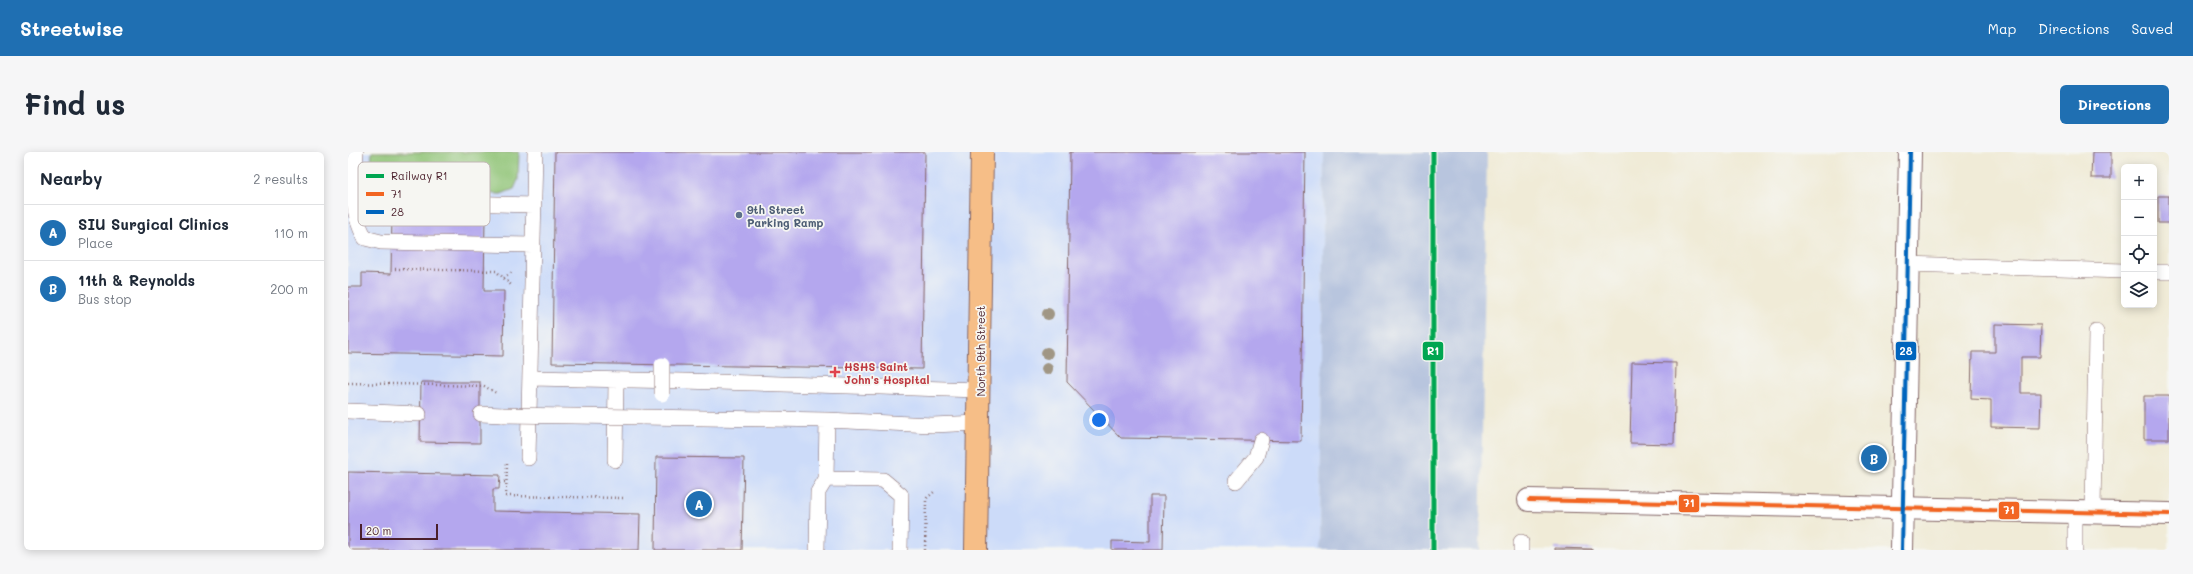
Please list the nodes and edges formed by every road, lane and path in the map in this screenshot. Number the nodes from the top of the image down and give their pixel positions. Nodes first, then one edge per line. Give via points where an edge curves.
1 (356, 152) edge
2 (535, 152) edge
3 (982, 152) edge
4 (1910, 152) edge
5 (354, 200) junction
6 (358, 200) edge
7 (490, 204) edge
8 (534, 205) junction
9 (358, 224) edge
10 (359, 226) edge
11 (533, 245) junction
12 (1906, 264) junction
13 (395, 269) dead end
14 (2121, 271) edge
15 (512, 272) dead end
16 (2157, 272) edge
17 (2169, 272) edge
18 (504, 278) junction
19 (510, 292) dead end
20 (2096, 332) dead end
21 (662, 365) dead end
22 (530, 378) junction
23 (616, 380) junction
24 (348, 383) edge
25 (979, 390) junction
26 (503, 397) dead end
27 (348, 411) edge
28 (419, 414) dead end
29 (481, 414) dead end
30 (661, 417) junction
31 (827, 420) junction
32 (979, 423) junction
33 (1261, 440) dead end
34 (507, 458) dead end
35 (528, 458) dead end
36 (615, 460) dead end
37 (826, 479) junction
38 (1236, 481) dead end
39 (500, 482) dead end
40 (506, 482) junction
41 (934, 492) dead end
42 (625, 498) dead end
43 (1529, 500) dead end
44 (1903, 508) junction
45 (2084, 511) junction
46 (2169, 514) edge
47 (817, 550) edge
48 (900, 550) edge
49 (925, 550) edge
50 (976, 550) edge
51 (1902, 550) edge
52 (2075, 550) edge

1 - 5 lane
2 - 8 lane
3 - 25 main road, North 9th Street
4 - 12 street
5 - 6 lane
5 - 9 lane
7 - 8 lane
8 - 11 lane
10 - 11 lane via 365,238 381,242
11 - 22 lane
12 - 14 lane
12 - 44 street
13 - 18 path via 496,271
15 - 18 path
16 - 17 lane
18 - 19 path via 511,285
20 - 45 lane
21 - 30 lane, bridge
22 - 23 lane
22 - 35 lane
23 - 25 lane
23 - 36 lane
24 - 26 path via 484,386
25 - 32 main road, North 9th Street
27 - 28 lane
29 - 30 lane, bridge
30 - 31 lane
31 - 32 lane via 932,425
31 - 37 lane
32 - 50 main road, North 9th Street
33 - 38 lane via 1256,457
34 - 40 path
37 - 47 lane via 818,492
37 - 48 lane via 883,480 901,495
39 - 40 path
40 - 42 path via 506,496
41 - 49 path via 926,501
43 - 44 street
44 - 45 street
44 - 51 street
45 - 46 street
45 - 52 lane

